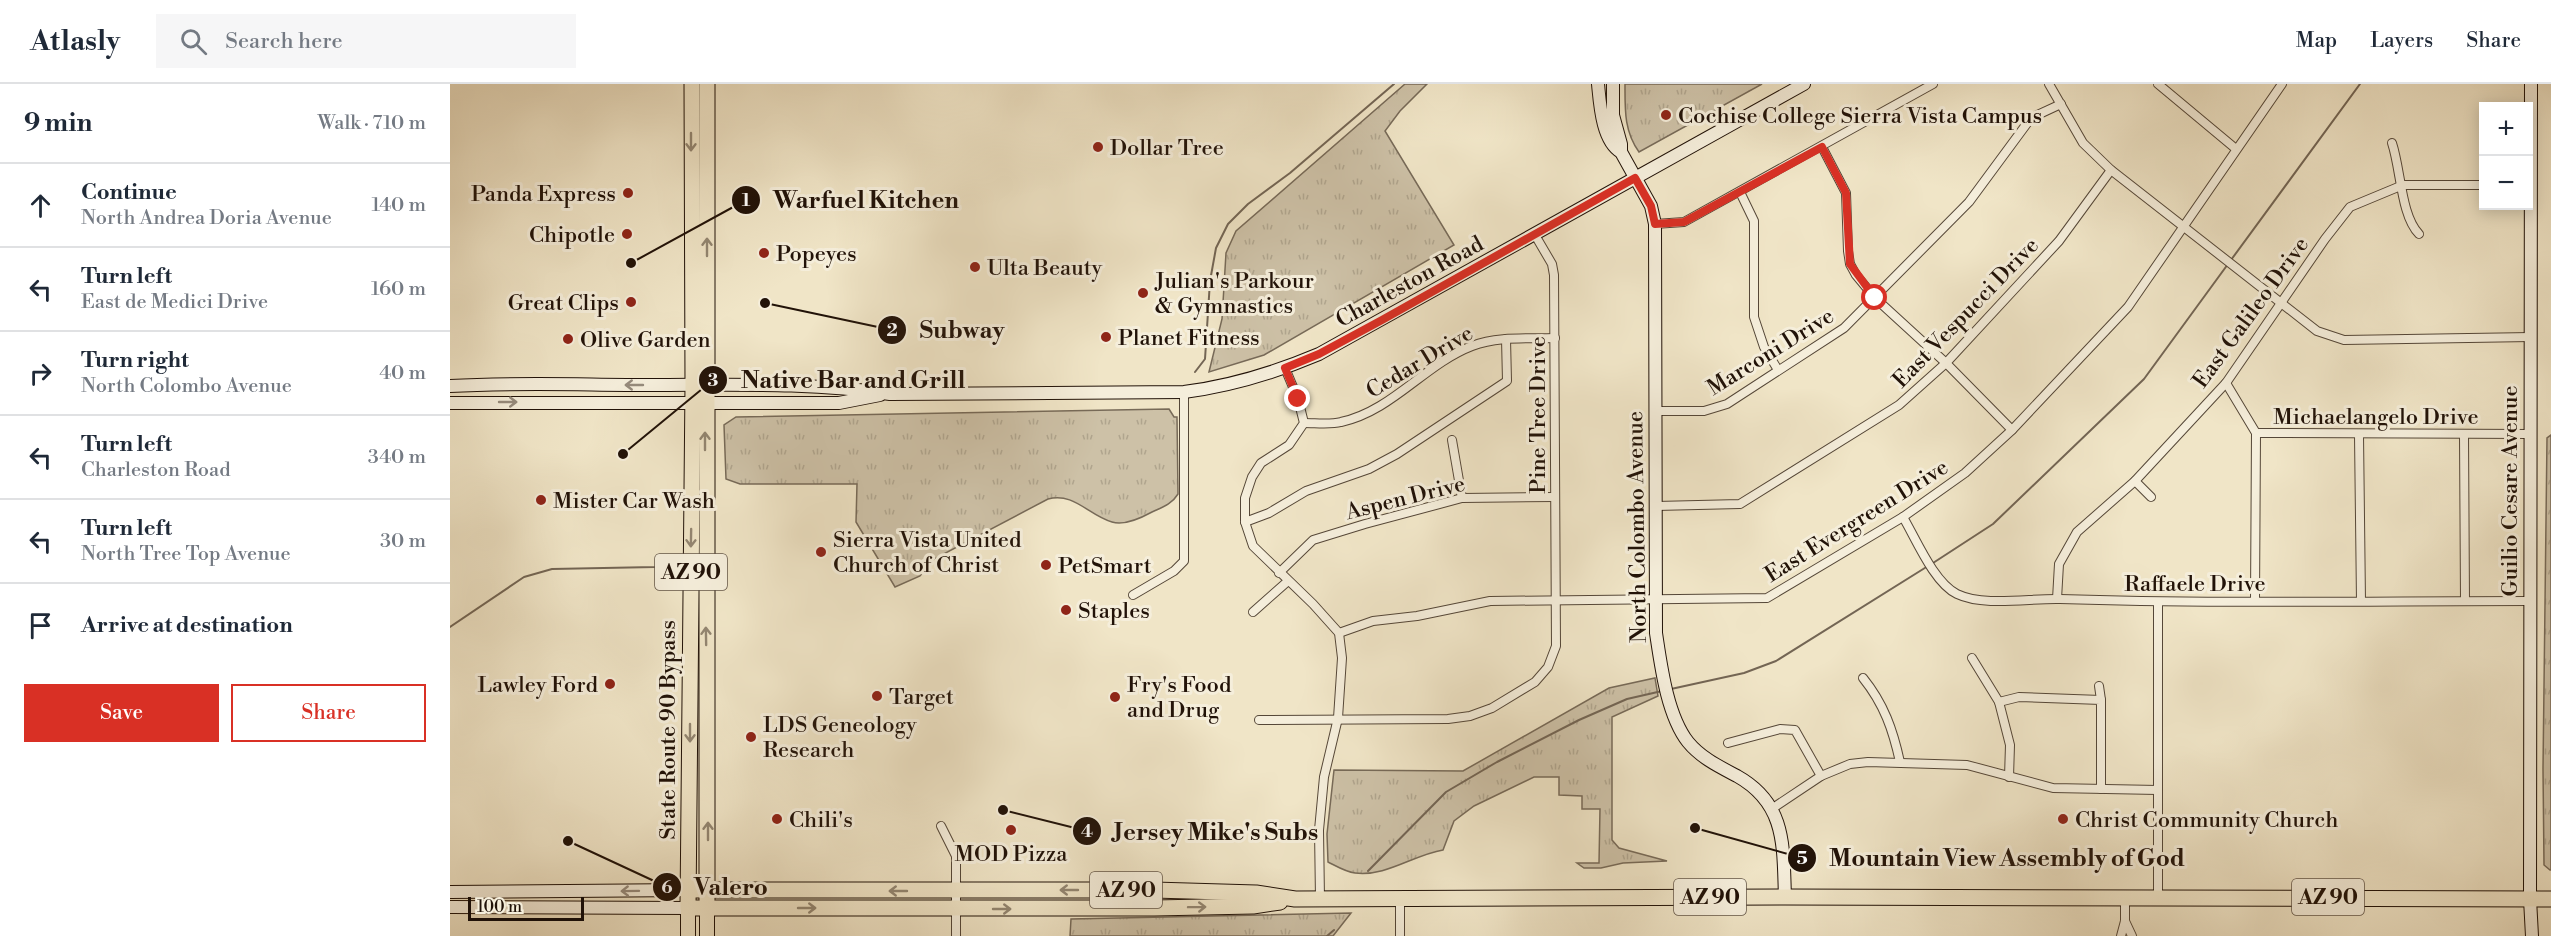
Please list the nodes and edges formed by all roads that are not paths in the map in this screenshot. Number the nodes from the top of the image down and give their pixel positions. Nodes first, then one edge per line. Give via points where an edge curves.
1 (692, 84) edge
2 (707, 84) edge
3 (1598, 84) edge
4 (1613, 84) edge
5 (1804, 84) edge
6 (1933, 84) edge
7 (2049, 84) edge
8 (2158, 84) edge
9 (2282, 84) edge
10 (2531, 84) edge
11 (2061, 104) junction
12 (2392, 143) dead end
13 (1822, 147) junction
14 (2236, 149) junction
15 (1621, 152) junction
16 (2530, 156) edge
17 (2111, 170) junction
18 (1635, 178) junction
19 (2403, 185) junction
20 (2479, 185) edge
21 (1740, 192) junction
22 (2530, 210) edge
23 (1655, 224) junction
24 (2184, 228) junction
25 (2419, 234) dead end
26 (1535, 235) junction
27 (1875, 298) junction
28 (2281, 302) junction
29 (2531, 337) junction
30 (1555, 338) junction
31 (1506, 339) junction
32 (1946, 363) junction
33 (1285, 368) junction
34 (1778, 370) junction
35 (2226, 383) junction
36 (700, 385) junction
37 (450, 387) edge
38 (1184, 392) junction
39 (890, 394) junction
40 (450, 403) edge
41 (699, 403) junction
42 (1655, 411) junction
43 (1304, 423) junction
44 (2012, 430) junction
45 (2256, 433) junction
46 (2532, 434) junction
47 (2359, 435) junction
48 (2464, 435) junction
49 (1452, 440) dead end
50 (2135, 481) junction
51 (1554, 497) junction
52 (2151, 497) dead end
53 (1462, 498) junction
54 (1656, 506) junction
55 (1903, 517) junction
56 (1245, 522) junction
57 (1279, 573) junction
58 (1288, 581) junction
59 (1133, 595) dead end
60 (1556, 599) junction
61 (1656, 599) junction
62 (2057, 599) junction
63 (2255, 601) junction
64 (2361, 601) junction
65 (2465, 601) junction
66 (2530, 601) junction
67 (2158, 602) junction
68 (1253, 612) dead end
69 (1339, 633) junction
70 (1972, 658) dead end
71 (1863, 678) dead end
72 (2099, 686) dead end
73 (2101, 700) junction
74 (1999, 702) junction
75 (1338, 718) junction
76 (1259, 720) dead end
77 (1728, 743) dead end
78 (1900, 762) junction
79 (1821, 776) junction
80 (2009, 777) junction
81 (2101, 789) junction
82 (2158, 790) junction
83 (1773, 808) junction
84 (941, 826) dead end
85 (688, 890) junction
86 (707, 890) junction
87 (956, 891) junction
88 (450, 892) edge
89 (1785, 897) junction
90 (2125, 897) junction
91 (2158, 897) junction
92 (1295, 899) junction
93 (1320, 899) junction
94 (1400, 899) junction
95 (2530, 899) junction
96 (2551, 899) edge
97 (450, 907) edge
98 (707, 908) junction
99 (688, 909) junction
100 (956, 909) junction
101 (2126, 921) junction
102 (688, 936) edge
103 (707, 936) edge
104 (956, 936) edge
105 (1400, 936) edge
106 (2121, 936) edge
107 (2132, 936) edge
108 (2532, 936) edge

1 -> 36 highway, State Route 90 Bypass / AZ 90
36 -> 2 highway, State Route 90 Bypass / AZ 90
3 - 15 street, North Colombo Avenue via 1608,134 1614,148
4 - 15 street, North Colombo Avenue via 1613,115
5 - 18 street, Charleston Road
6 - 13 street
7 - 11 street
8 - 14 street
9 - 14 street, East Evergreen Drive
10 - 16 street, Guilio Cesare Avenue
11 - 17 street via 2083,142
11 - 27 street, Marconi Drive via 2031,118 1969,202
12 - 19 street
13 - 21 street
13 - 27 street via 1846,193 1850,264
14 - 24 street, East Evergreen Drive
15 - 18 street, North Colombo Avenue
17 - 24 street
17 - 32 street, East Vespucci Drive via 2059,241
18 - 23 street, North Colombo Avenue via 1651,206
18 - 26 street, Charleston Road
19 - 20 street, East Galileo Drive
19 - 25 street via 2410,225
19 - 28 street, East Galileo Drive via 2350,207
21 - 23 street via 1684,222
21 - 34 street via 1754,221 1754,317
22 - 29 street, Guilio Cesare Avenue
23 - 42 street, North Colombo Avenue
24 - 28 street
24 - 44 street, East Evergreen Drive via 2128,307
26 - 30 street, Pine Tree Drive via 1552,264
26 - 33 street, Charleston Road via 1319,354
27 - 32 street
27 - 34 street, Marconi Drive via 1844,328
28 - 29 street via 2317,331 2344,340
28 - 35 street, East Galileo Drive
29 - 46 street, Guilio Cesare Avenue
30 - 31 street, Cedar Drive
30 - 51 street, Pine Tree Drive
31 - 43 street, Cedar Drive via 1470,346 1384,404 1356,418 1339,423
31 - 56 street via 1507,381 1397,454 1369,469 1306,491
32 - 44 street
32 - 54 street, East Vespucci Drive via 1899,405 1751,499 1726,506
33 - 38 street, Charleston Road via 1235,384
33 - 43 street
34 - 42 street, Marconi Drive via 1714,409
35 - 45 street
35 - 50 street, East Galileo Drive
36 -> 37 street, Charleston Road
36 - 39 street, Charleston Road via 850,388
36 - 41 highway, State Route 90 Bypass / AZ 90
38 - 39 street, Charleston Road
38 - 59 street via 1184,561
39 - 41 street, Charleston Road via 839,403
40 -> 41 street, Charleston Road
41 -> 85 highway, State Route 90 Bypass / AZ 90
86 -> 41 highway, State Route 90 Bypass / AZ 90
42 - 54 street, North Colombo Avenue
43 - 56 street via 1289,445 1261,463 1252,477 1245,498
44 - 55 street, East Evergreen Drive via 1965,473
45 - 47 street, Michaelangelo Drive
45 - 63 street
46 - 48 street, Michaelangelo Drive
46 - 66 street, Guilio Cesare Avenue
47 - 48 street, Michaelangelo Drive
47 - 64 street
48 - 65 street
49 - 53 street
50 - 52 street
50 - 62 street, East Galileo Drive via 2077,532 2059,564
51 - 53 street, Aspen Drive
51 - 60 street, Pine Tree Drive
53 - 57 street, Aspen Drive via 1313,540
54 - 61 street, North Colombo Avenue
55 - 61 street, East Evergreen Drive via 1767,598
55 - 62 street, Raffaele Drive via 1943,585 1957,594 1976,600
56 - 57 street via 1253,546
57 - 58 street
58 - 68 street
58 - 69 street
60 - 61 street, East Evergreen Drive
60 - 69 street, East Evergreen Drive via 1490,601 1372,621
60 - 75 street, Pine Tree Drive via 1556,646 1548,667 1535,682 1492,708 1448,719
61 - 83 street, North Colombo Avenue via 1661,667 1678,724 1688,742 1704,757 1746,781
62 - 67 street, Raffaele Drive
63 - 64 street, Raffaele Drive
63 - 67 street, Raffaele Drive
64 - 65 street, Raffaele Drive
65 - 66 street, Raffaele Drive
66 - 95 street, Guilio Cesare Avenue
67 - 82 street
69 - 75 street via 1342,658
70 - 74 street
71 - 78 street via 1886,714
72 - 73 street
73 - 74 street via 2019,698
73 - 81 street
74 - 80 street via 2010,745
75 - 76 street
75 - 93 street via 1324,777 1319,830
77 - 79 street via 1780,729 1795,730
78 - 79 street via 1850,764
78 - 80 street via 1967,765
79 - 83 street
80 - 81 street via 2053,788
81 - 82 street
82 - 91 street
83 - 89 street via 1782,847
84 - 87 street via 956,856
85 - 86 highway, AZ 90
85 -> 88 street
85 - 99 highway, State Route 90 Bypass / AZ 90
87 -> 86 highway, AZ 90
86 - 98 highway, State Route 90 Bypass
92 -> 87 highway, AZ 90 via 1256,893 1154,890
87 - 100 street
89 - 90 highway, AZ 90
89 - 94 highway, AZ 90
90 - 91 highway, AZ 90
90 - 101 street
91 - 95 highway, AZ 90
92 - 93 highway, AZ 90
100 -> 92 highway, AZ 90 via 1253,906
93 - 94 highway, AZ 90
94 - 105 street
95 - 96 highway, AZ 90
95 - 108 street, Guilio Cesare Avenue
97 - 99 street
98 - 99 highway, AZ 90
98 -> 100 highway, AZ 90
98 - 103 main road
99 - 102 main road
100 - 104 street
101 - 106 street
101 - 107 street

